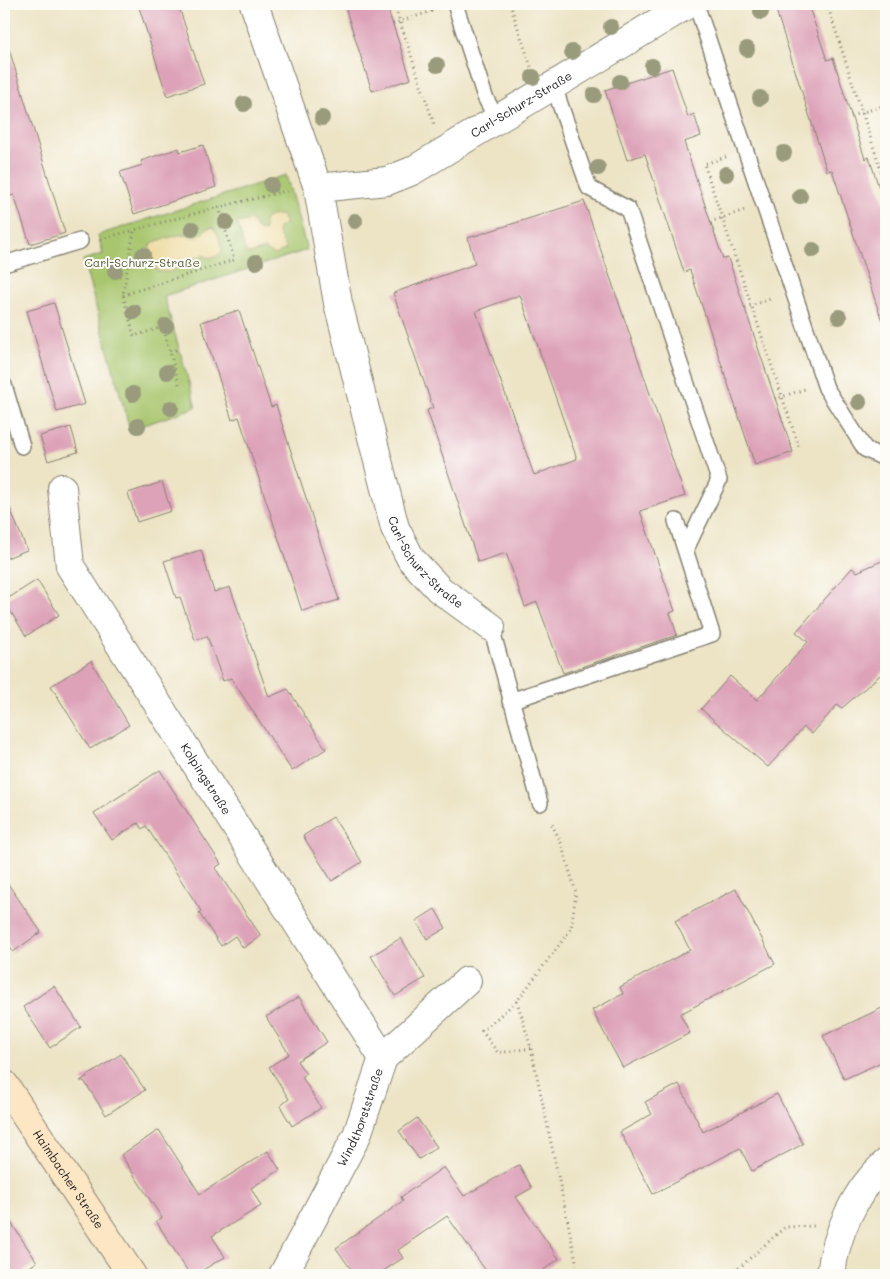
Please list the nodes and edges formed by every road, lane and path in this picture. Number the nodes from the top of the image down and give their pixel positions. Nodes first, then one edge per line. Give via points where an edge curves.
1 (254, 4) edge
2 (394, 4) edge
3 (455, 4) edge
4 (510, 4) edge
5 (688, 4) edge
6 (696, 4) edge
7 (827, 4) edge
8 (436, 10) dead end
9 (400, 22) junction
10 (393, 24) dead end
11 (531, 68) dead end
12 (553, 84) junction
13 (886, 105) edge
14 (863, 112) junction
15 (851, 116) dead end
16 (496, 118) junction
17 (435, 128) dead end
18 (746, 150) junction
19 (886, 186) edge
20 (307, 188) junction
21 (764, 204) junction
22 (219, 207) junction
23 (723, 217) junction
24 (710, 222) dead end
25 (134, 230) junction
26 (99, 239) dead end
27 (80, 241) dead end
28 (4, 264) edge
29 (793, 291) junction
30 (123, 295) junction
31 (752, 306) junction
32 (745, 308) dead end
33 (179, 349) dead end
34 (170, 352) junction
35 (824, 382) junction
36 (179, 384) dead end
37 (4, 385) edge
38 (782, 396) junction
39 (775, 399) dead end
40 (22, 446) dead end
41 (799, 447) dead end
42 (886, 459) edge
43 (62, 488) dead end
44 (676, 521) dead end
45 (686, 549) junction
46 (491, 627) joint
47 (510, 701) junction
48 (540, 803) joint
49 (467, 981) dead end
50 (516, 1001) junction
51 (530, 1048) junction
52 (383, 1058) junction
53 (4, 1084) edge
54 (886, 1163) edge
55 (821, 1226) dead end
56 (132, 1275) edge
57 (283, 1275) edge
58 (579, 1275) edge
59 (730, 1275) edge
60 (831, 1275) edge

1 - 20 street, Carl-Schurz-Straße
2 - 9 path
3 - 16 lane via 485,97
4 - 11 path
5 - 12 street, Carl-Schurz-Straße
6 - 18 lane
7 - 14 path
8 - 9 path
9 - 10 path
9 - 17 path
12 - 16 street, Carl-Schurz-Straße
12 - 45 lane via 589,188 628,209 719,480
13 - 14 path
14 - 15 path
14 - 19 path
16 - 20 street, Carl-Schurz-Straße via 396,178 370,184
18 - 21 lane
18 - 23 path via 704,164
20 - 22 path
20 - 46 street, Carl-Schurz-Straße via 395,528 411,559 439,589
21 - 23 path
21 - 29 lane
22 - 25 path
22 - 30 path via 234,260
23 - 24 path
23 - 31 path
25 - 26 path
25 - 30 path
27 - 28 lane
29 - 31 path
29 - 35 lane
30 - 34 path via 134,336 163,327
31 - 32 path
31 - 38 path
33 - 34 path
34 - 36 path
35 - 38 path
35 - 42 lane via 865,449
37 - 40 lane
38 - 39 path
38 - 41 path
43 - 52 street, Kolpingstraße via 70,566
44 - 45 lane
45 - 47 lane via 712,634
46 - 47 lane
47 - 48 lane
48 - 50 path via 560,840 576,892 571,928
49 - 52 street, Windthorststraße
50 - 51 path
50 - 51 path via 482,1031 498,1053
51 - 58 path
52 - 57 street, Windthorststraße via 357,1135
53 - 56 main road, Haimbacher Straße
54 - 60 street via 875,1173 843,1228
55 - 59 path via 785,1227

